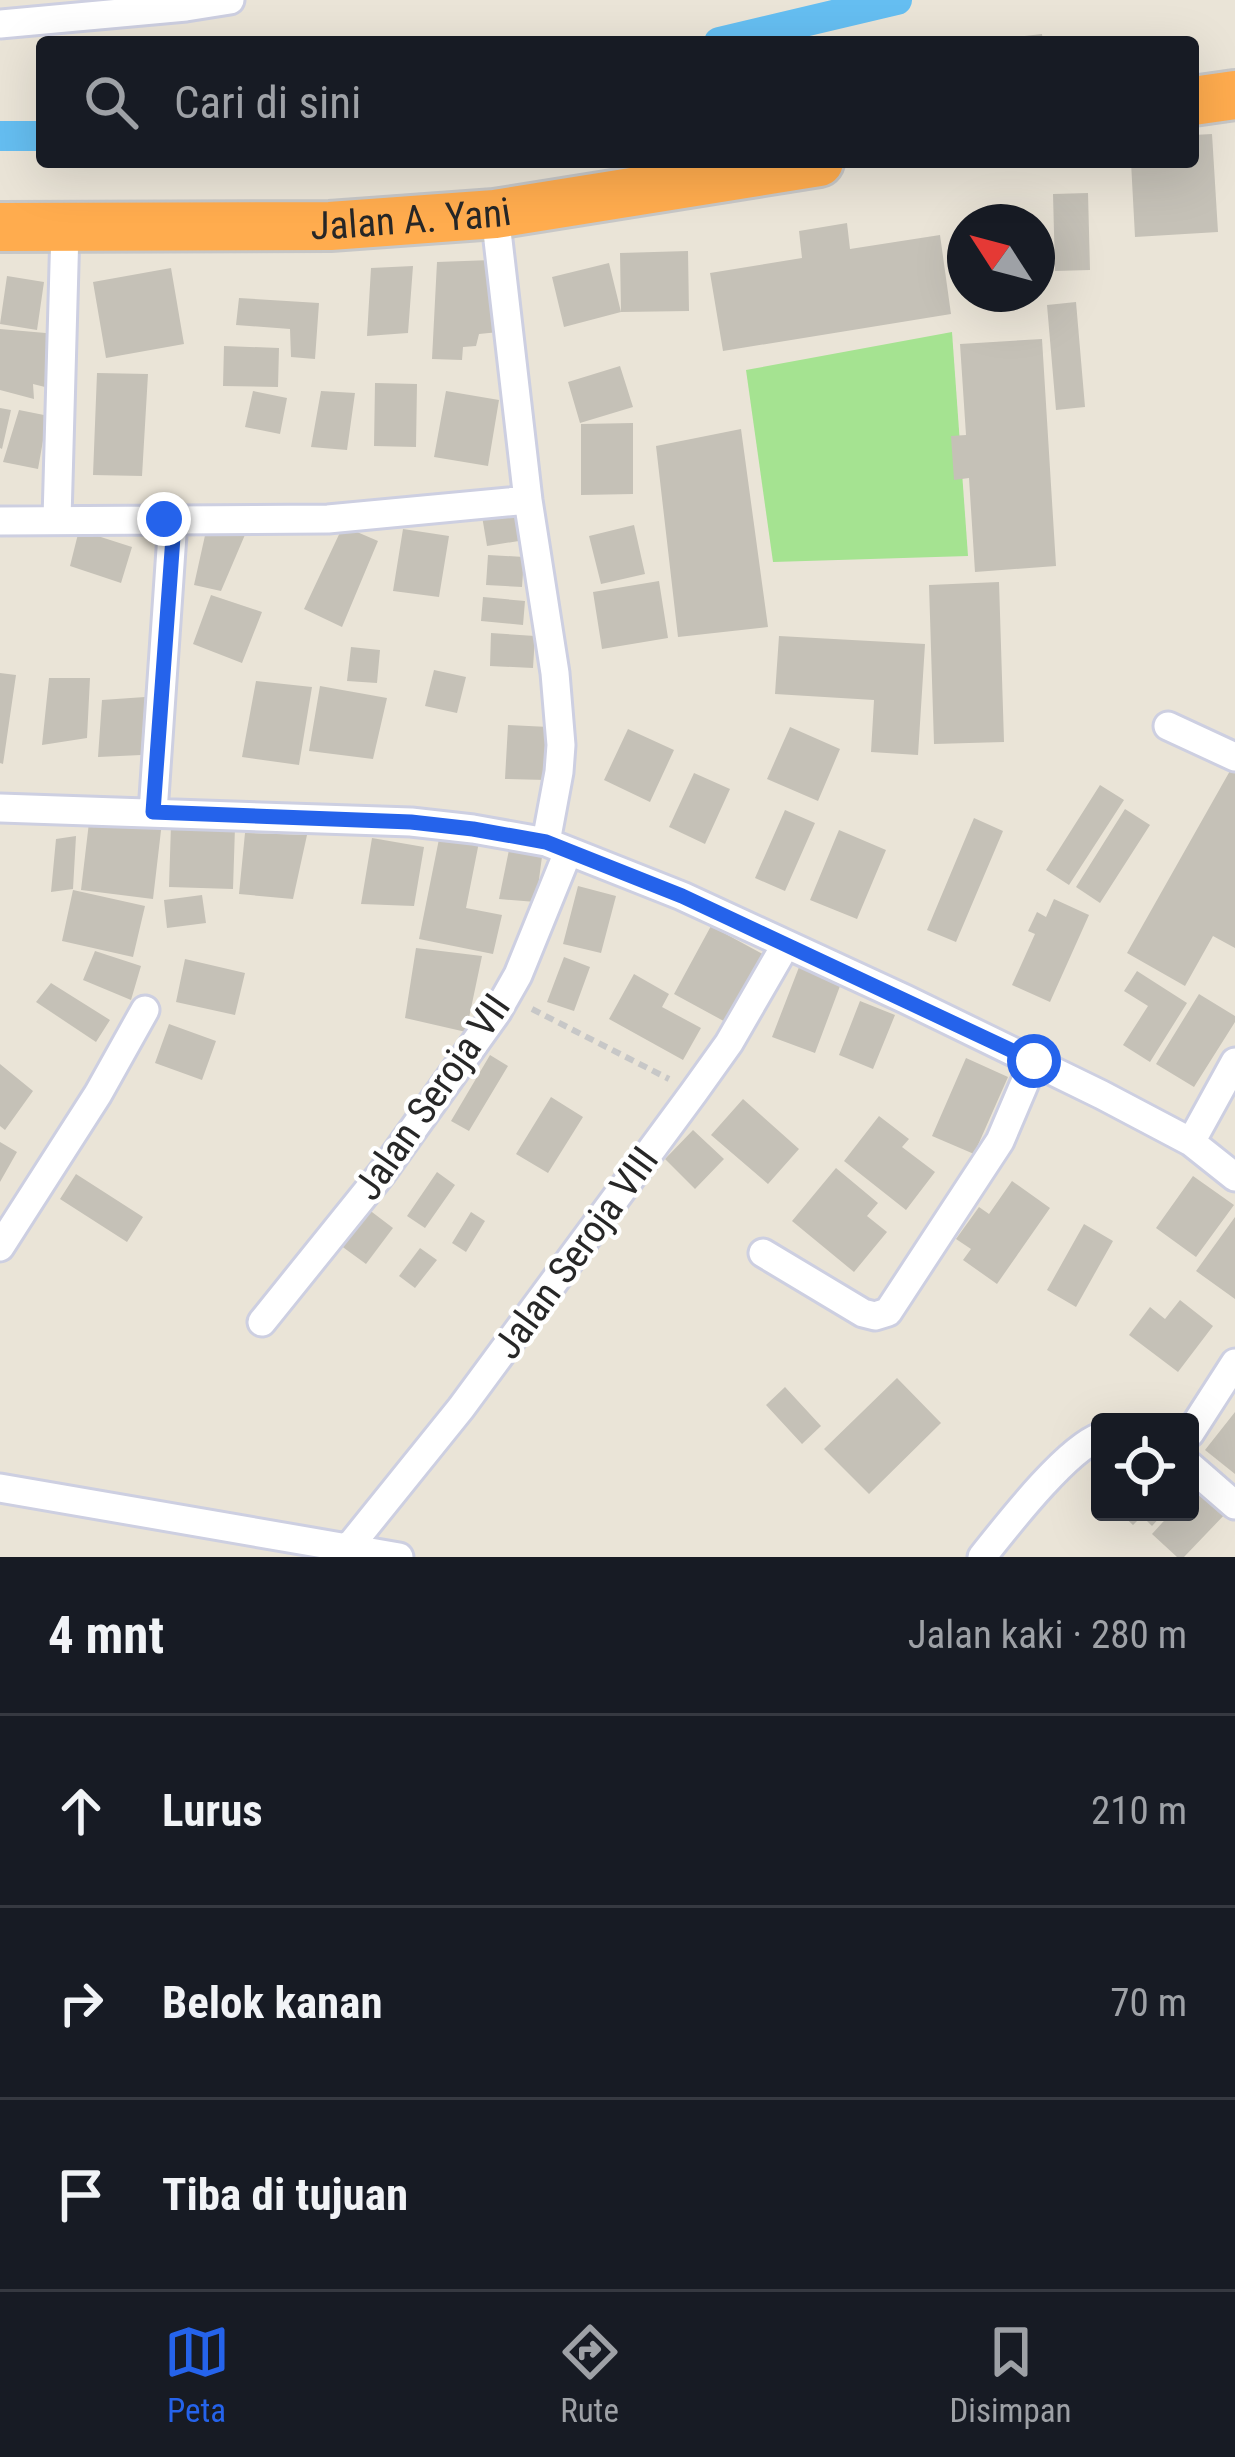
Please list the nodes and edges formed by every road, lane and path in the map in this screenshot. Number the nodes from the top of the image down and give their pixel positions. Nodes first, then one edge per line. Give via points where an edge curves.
1 (230, 0) edge
2 (44, 10) edge
3 (0, 24) edge
4 (1235, 95) edge
5 (1199, 100) edge
6 (782, 168) edge
7 (495, 214) junction
8 (0, 227) edge
9 (65, 229) junction
10 (528, 500) junction
11 (57, 519) junction
12 (173, 520) junction
13 (0, 521) edge
14 (1168, 726) dead end
15 (1235, 757) edge
16 (0, 808) edge
17 (153, 812) junction
18 (557, 847) junction
19 (785, 946) junction
20 (507, 996) junction
21 (145, 1010) dead end
22 (1034, 1061) junction
23 (1235, 1062) edge
24 (694, 1092) junction
25 (1191, 1142) junction
26 (1235, 1177) edge
27 (0, 1247) edge
28 (763, 1253) dead end
29 (262, 1322) dead end
30 (1235, 1363) edge
31 (1199, 1419) edge
32 (1091, 1441) edge
33 (1199, 1474) edge
34 (0, 1488) edge
35 (1235, 1505) edge
36 (349, 1547) junction
37 (399, 1557) edge
38 (982, 1557) edge

1 - 2 street
2 - 3 street
4 - 5 highway
6 - 7 highway, Jalan A. Yani
7 - 9 highway, Jalan A. Yani via 329,226
7 - 10 street, Jalan Seroja VII
8 - 9 highway, Jalan A. Yani
9 - 11 street
10 - 12 street via 328,519
10 - 18 street, Jalan Seroja VII via 555,673
11 - 12 street
11 - 13 street
12 - 17 street
14 - 15 street
16 - 17 street
17 - 18 street via 411,822
18 - 19 street
18 - 20 street, Jalan Seroja VII
19 - 22 street
19 - 24 street, Jalan Seroja VIII
20 - 24 path
20 - 29 street, Jalan Seroja VII via 382,1173
21 - 27 street
22 - 25 street
22 - 28 street via 1000,1141 888,1312 863,1313
23 - 25 street
24 - 36 street, Jalan Seroja VIII
25 - 26 street
30 - 31 street
32 - 38 street
33 - 35 street
34 - 36 street
36 - 37 street

